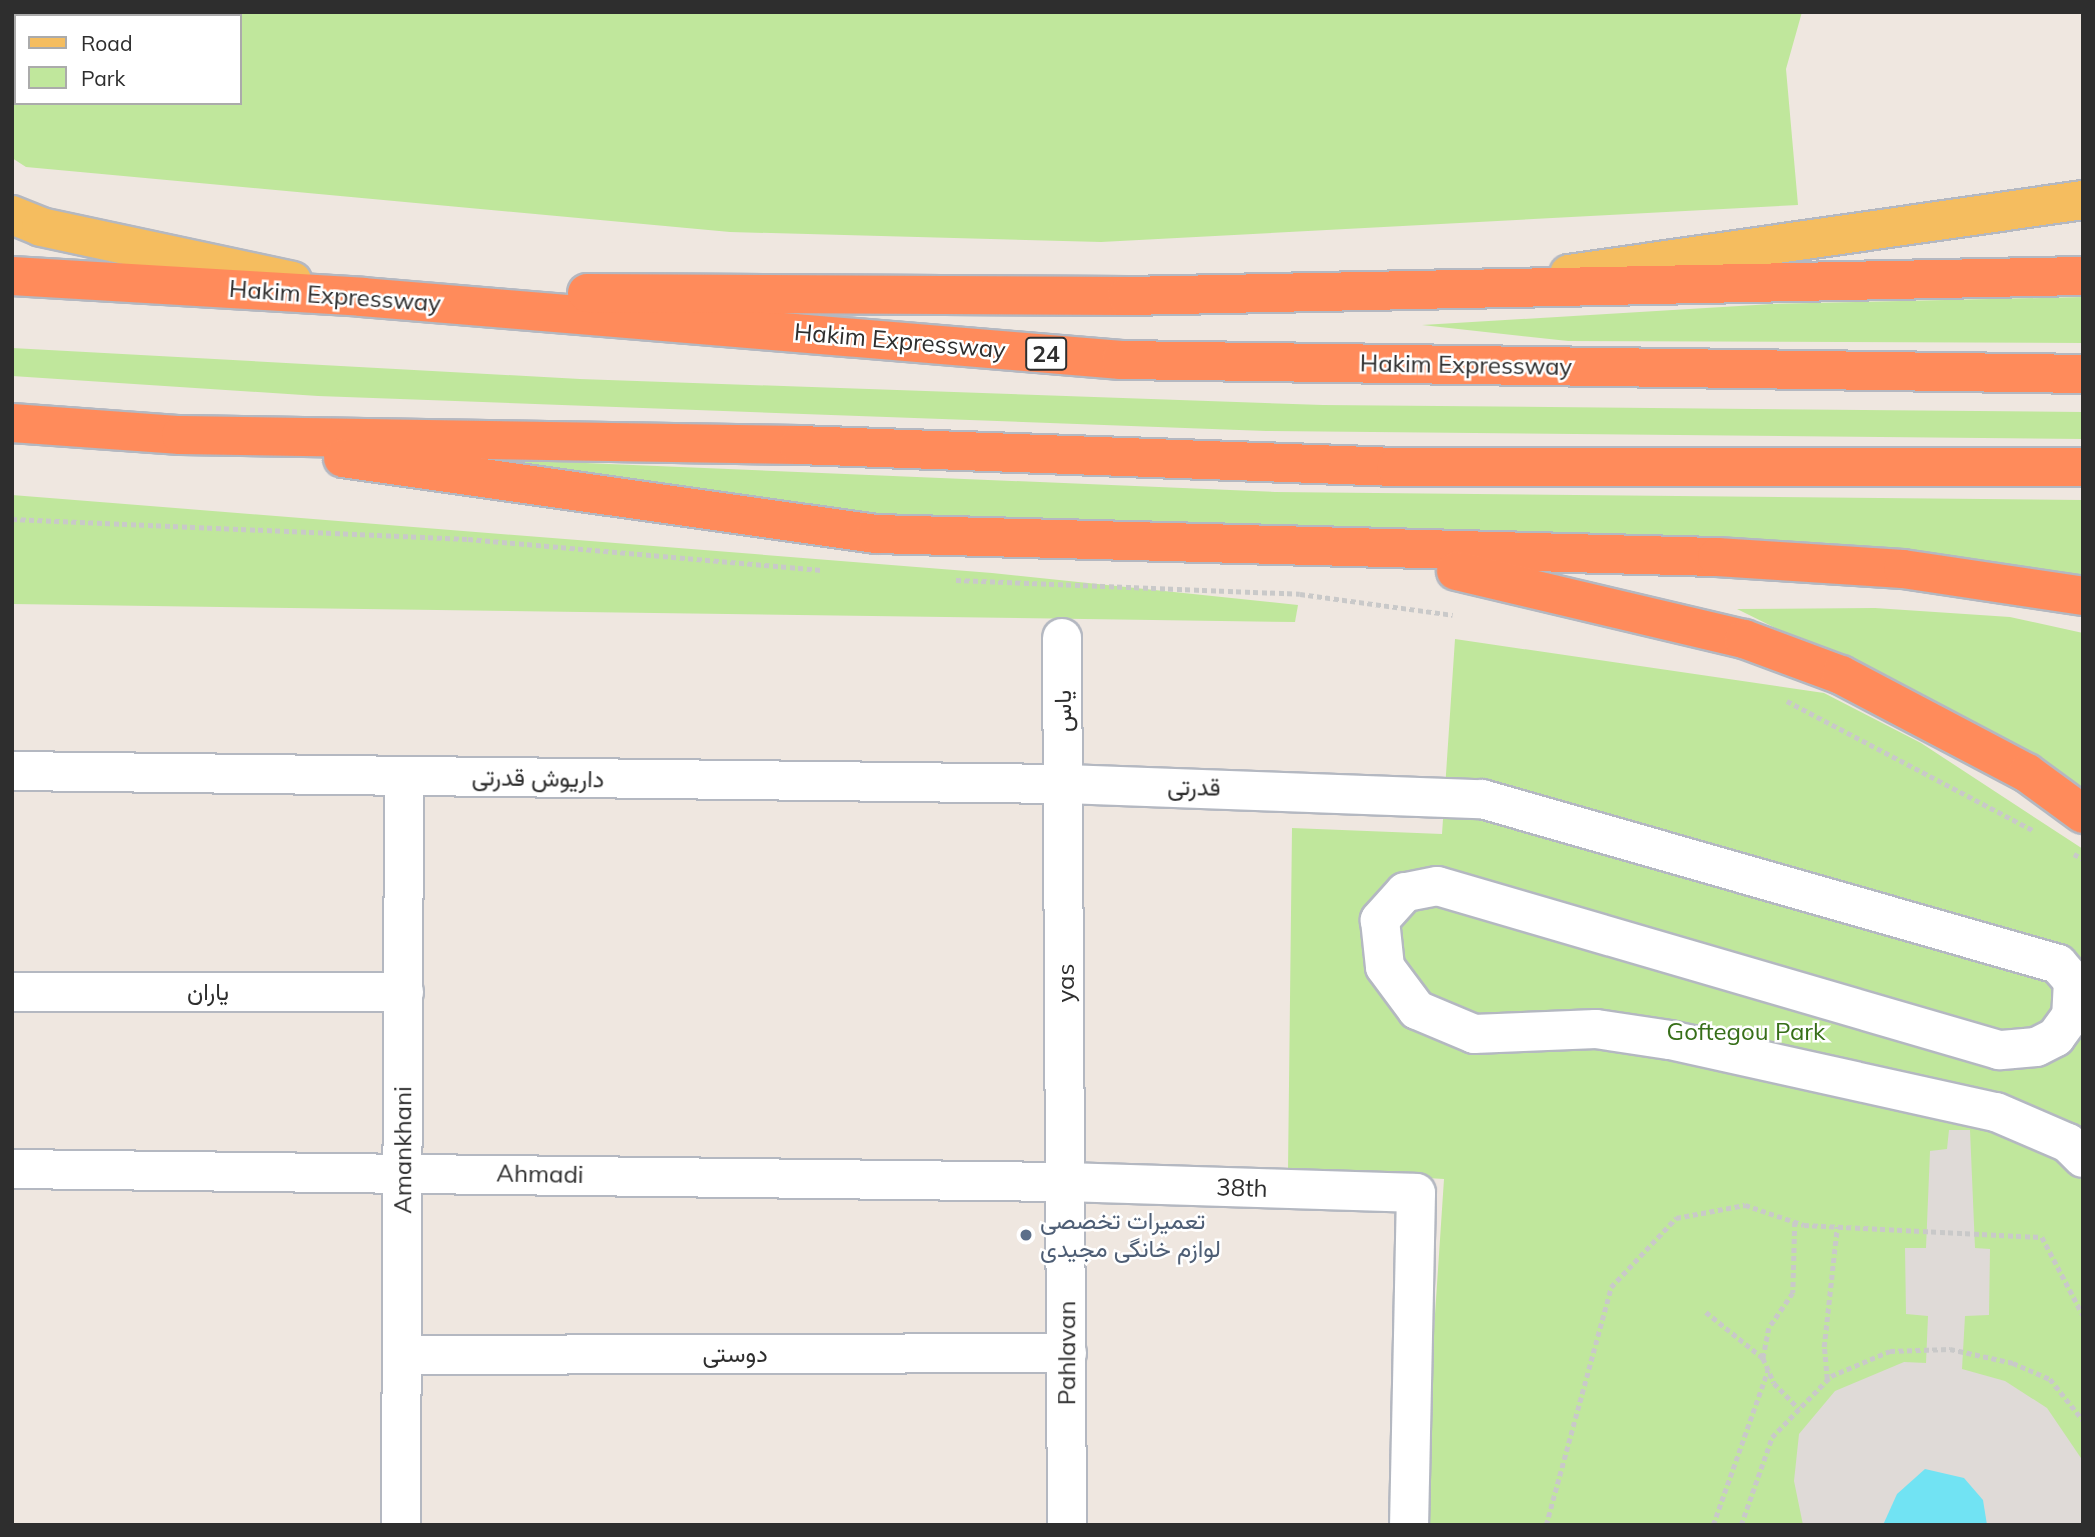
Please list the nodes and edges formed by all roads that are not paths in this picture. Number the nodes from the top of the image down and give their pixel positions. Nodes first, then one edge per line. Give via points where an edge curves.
1 (2083, 200) edge
2 (12, 215) edge
3 (12, 276) edge
4 (2083, 276) edge
5 (1448, 291) junction
6 (362, 297) junction
7 (2083, 374) edge
8 (12, 423) edge
9 (181, 435) junction
10 (2083, 467) edge
11 (1365, 552) junction
12 (2083, 596) edge
13 (1062, 638) dead end
14 (12, 771) edge
15 (404, 776) junction
16 (1064, 784) junction
17 (2083, 814) edge
18 (12, 992) edge
19 (404, 992) junction
20 (2083, 1158) edge
21 (12, 1169) edge
22 (402, 1172) junction
23 (1068, 1182) junction
24 (1067, 1353) junction
25 (402, 1355) junction
26 (401, 1525) edge
27 (1067, 1525) edge
28 (1409, 1525) edge

1 - 5 main road
2 - 6 main road via 41,228
3 - 6 highway, Hakim Expressway / 24
4 - 5 highway
5 - 6 highway
6 - 7 highway, Hakim Expressway / 24 via 1121,360
8 - 9 highway
9 - 10 highway via 799,445 1396,467
9 - 11 highway via 876,534
11 - 12 highway via 1717,557 1890,568
11 - 17 highway via 1605,602 1744,639 1841,675 1932,719 2028,773
13 - 16 street, یاس
14 - 15 street, داریوش قدرتی
15 - 16 street, داریوش قدرتی
15 - 19 street, Amankhani
16 - 20 street, قدرتی via 1482,799 1559,816 2058,964 2073,981 2071,1016 2056,1037 2021,1051 1437,886 1405,892 1388,904 1379,945 1385,967 1417,1010 1464,1030 1596,1029 1670,1040 1996,1112 2068,1143
16 - 23 street, yas
18 - 19 street, یاران
19 - 22 street, Amankhani
21 - 22 street, Ahmadi
22 - 23 street, Ahmadi
22 - 25 street, Amankhani
23 - 24 street, Pahlavan
23 - 28 street, 38th via 1416,1193
24 - 25 street, دوستی
24 - 27 street, Pahlavan
25 - 26 street, Amankhani

